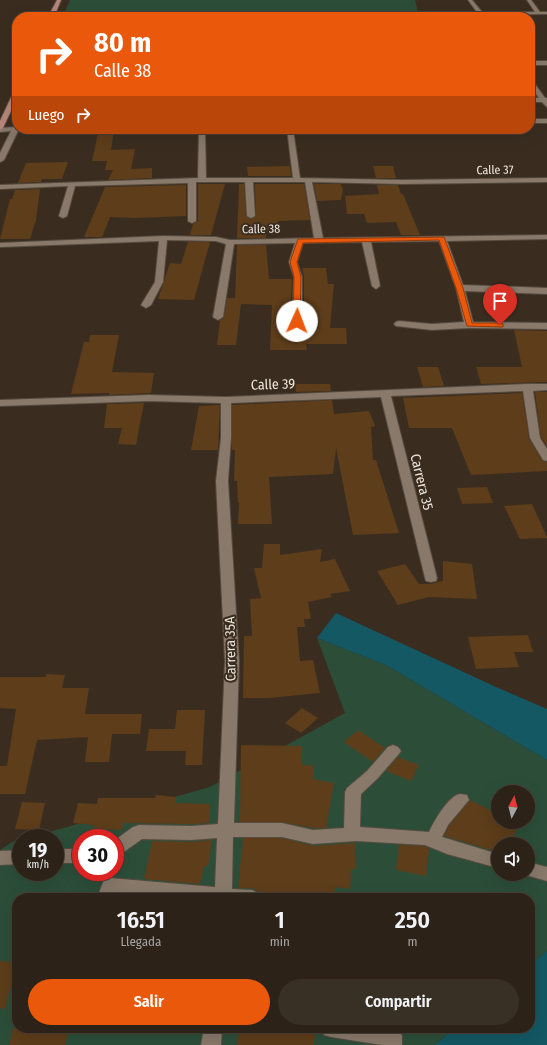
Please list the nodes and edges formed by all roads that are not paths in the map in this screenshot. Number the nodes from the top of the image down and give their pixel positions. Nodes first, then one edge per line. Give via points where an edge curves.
1 (59, 0) edge
2 (470, 0) edge
3 (529, 0) edge
4 (53, 12) edge
5 (480, 12) edge
6 (535, 13) edge
7 (539, 13) junction
8 (547, 13) edge
9 (535, 63) edge
10 (547, 63) edge
11 (535, 88) edge
12 (535, 101) edge
13 (546, 102) edge
14 (12, 103) edge
15 (535, 121) edge
16 (547, 121) edge
17 (0, 129) edge
18 (12, 129) edge
19 (14, 134) edge
20 (202, 134) edge
21 (291, 134) edge
22 (0, 160) edge
23 (202, 180) junction
24 (297, 180) junction
25 (308, 180) junction
26 (547, 180) edge
27 (192, 181) junction
28 (249, 181) junction
29 (72, 184) junction
30 (0, 188) edge
31 (63, 216) dead end
32 (251, 216) dead end
33 (192, 221) dead end
34 (547, 237) edge
35 (163, 238) junction
36 (442, 239) junction
37 (319, 240) junction
38 (366, 240) junction
39 (300, 241) junction
40 (230, 242) junction
41 (0, 245) edge
42 (376, 286) dead end
43 (460, 288) junction
44 (547, 291) edge
45 (146, 305) dead end
46 (218, 317) dead end
47 (297, 321) dead end
48 (399, 324) dead end
49 (469, 325) junction
50 (547, 326) edge
51 (527, 387) junction
52 (547, 387) edge
53 (385, 393) junction
54 (226, 400) junction
55 (0, 403) edge
56 (547, 458) edge
57 (430, 578) dead end
58 (393, 751) dead end
59 (461, 800) dead end
60 (226, 830) junction
61 (351, 834) junction
62 (433, 840) junction
63 (124, 843) edge
64 (12, 857) edge
65 (0, 858) edge
66 (491, 859) edge
67 (535, 871) edge
68 (547, 874) edge
69 (107, 893) edge
70 (196, 893) edge
71 (224, 893) edge
72 (369, 1033) edge
73 (392, 1045) edge

1 - 4 main road
2 - 5 street
3 - 7 street
6 - 7 street
7 - 8 street
9 - 10 street
11 - 13 street
12 - 13 street
14 - 17 main road
15 - 16 street
17 - 18 street
19 - 22 street
20 - 23 street
21 - 24 street
23 - 27 street, Calle 37
23 - 28 street, Calle 37
24 - 25 street, Calle 37
24 - 28 street, Calle 37
25 - 26 street, Calle 37
25 - 37 street
27 - 29 street, Calle 37
27 - 33 street
28 - 32 street
29 - 30 street, Calle 37
29 - 31 street
34 - 36 street, Calle 38
35 - 40 street, Calle 38 via 216,239
35 - 41 street, Calle 38
35 - 45 street via 159,282
36 - 38 street, Calle 38
36 - 43 street
37 - 38 street, Calle 38
37 - 39 street, Calle 38
38 - 42 street
39 - 40 street, Calle 38
39 - 47 street via 293,262 298,277
40 - 46 street
43 - 44 street
43 - 49 street
48 - 49 street via 432,327
49 - 50 street
51 - 52 street, Calle 39
51 - 53 street, Calle 39
51 - 56 street via 536,438
53 - 54 street, Calle 39
53 - 57 street, Carrera 35
54 - 55 street, Calle 39 via 149,398
54 - 60 street, Carrera 35A via 222,481 232,661
58 - 61 street via 353,792
59 - 62 street via 442,821
60 - 61 street via 282,830 313,837
60 - 63 street via 191,833 139,832
60 - 71 street, Carrera 35A
61 - 62 street
62 - 66 street via 447,847
64 - 65 street
67 - 68 street
69 - 70 street via 110,884
72 - 73 street via 392,1036

